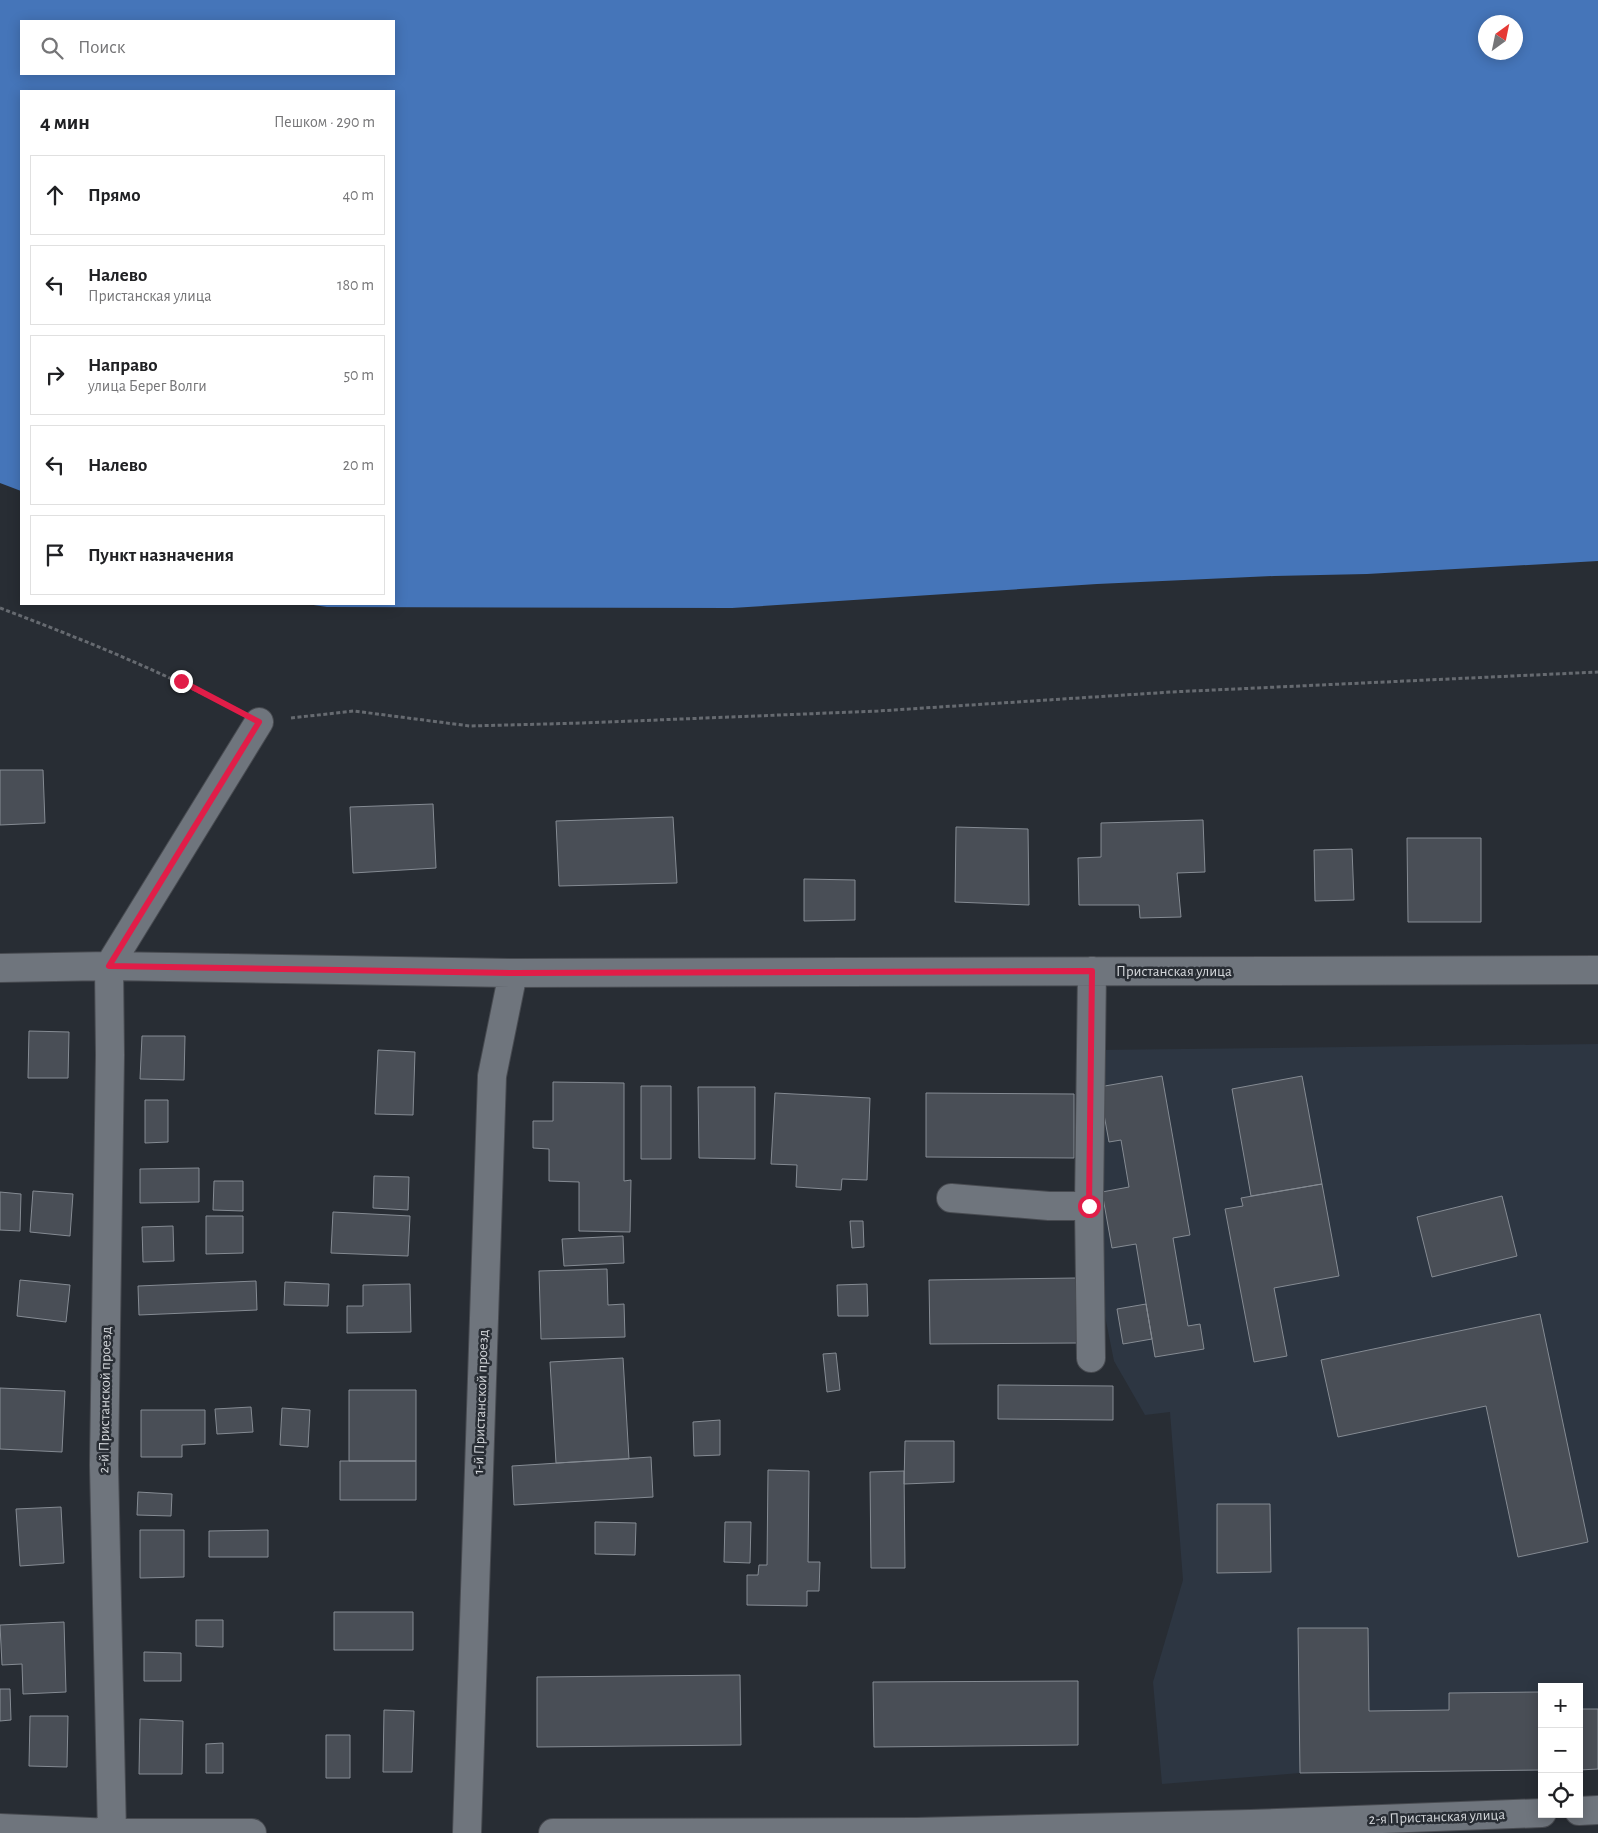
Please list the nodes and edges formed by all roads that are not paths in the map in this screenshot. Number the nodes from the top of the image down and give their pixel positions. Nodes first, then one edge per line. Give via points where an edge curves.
1 (259, 722) road end
2 (109, 966) junction
3 (0, 968) edge
4 (1598, 970) edge
5 (1092, 971) junction
6 (513, 973) junction
7 (951, 1198) dead end
8 (1089, 1206) junction
9 (1091, 1358) dead end
10 (1598, 1810) edge
11 (1583, 1811) edge
12 (1538, 1812) edge
13 (16, 1830) edge
14 (916, 1832) edge
15 (112, 1833) edge
16 (252, 1833) edge
17 (467, 1833) edge
18 (553, 1833) edge

1 - 2 street
2 - 3 street, Пристанская улица
2 - 6 street, Пристанская улица
2 - 15 street, 2-й Пристанской проезд via 104,1464
4 - 5 street, Пристанская улица
5 - 6 street, Пристанская улица
5 - 8 street
6 - 17 street, 1-й Пристанской проезд via 492,1076
7 - 8 street
8 - 9 street
10 - 11 street
12 - 14 street, 2-я Пристанская улица via 1250,1824
13 - 15 street
14 - 18 street, 2-я Пристанская улица
15 - 16 street

